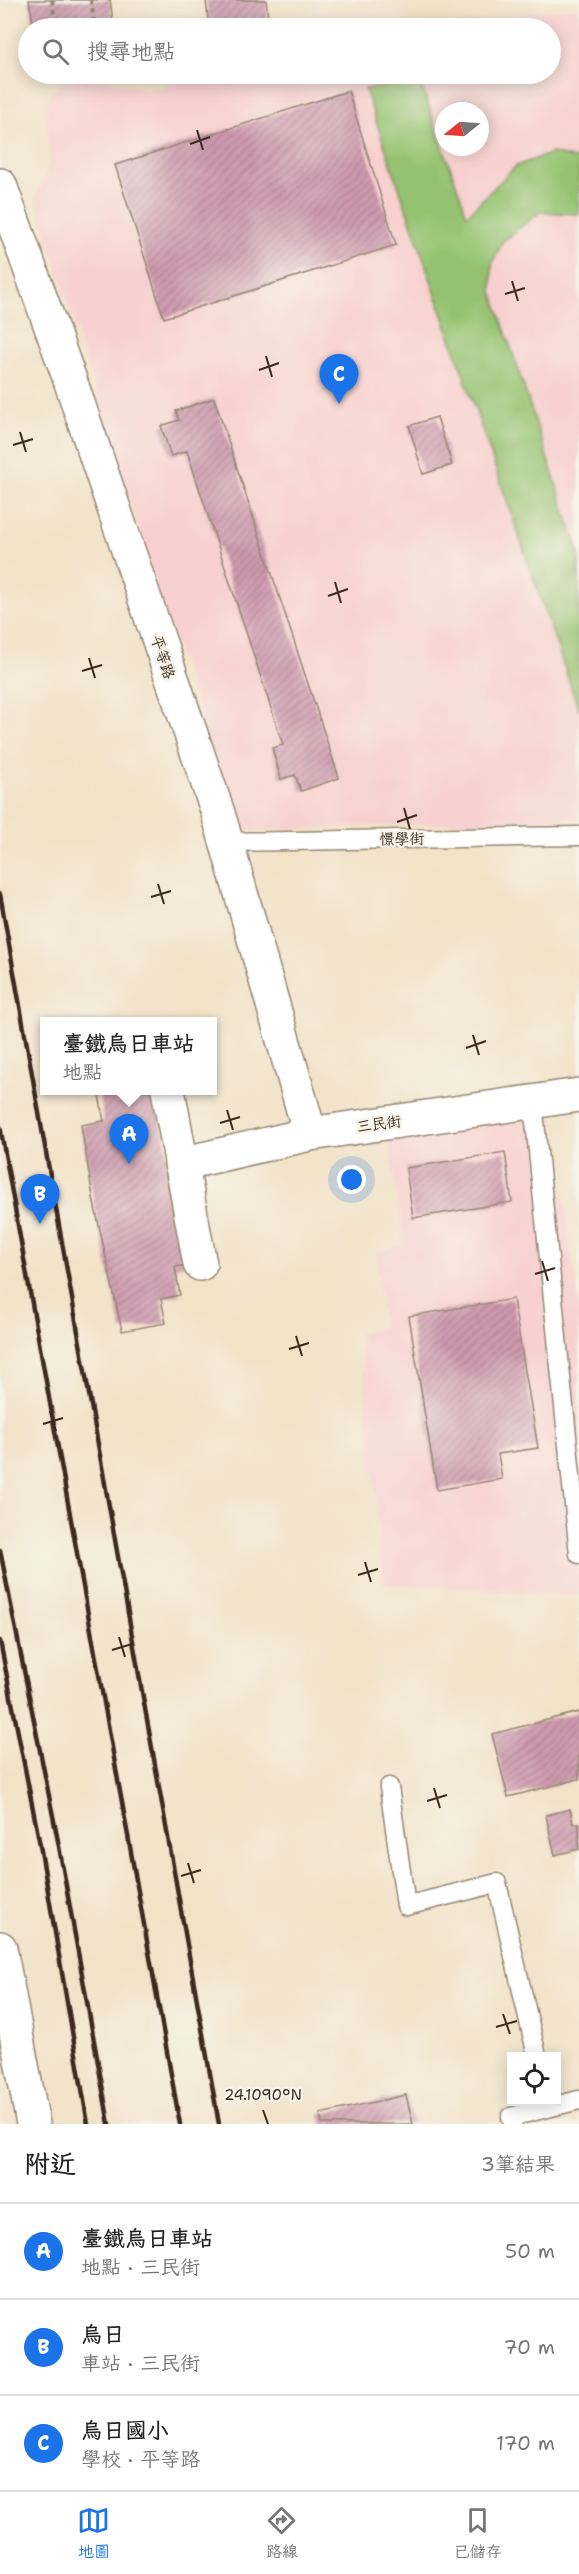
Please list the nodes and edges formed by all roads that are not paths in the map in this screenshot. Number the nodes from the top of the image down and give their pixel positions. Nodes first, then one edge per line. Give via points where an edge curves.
1 (0, 185) edge
2 (579, 836) edge
3 (226, 842) junction
4 (169, 1095) edge
5 (579, 1095) edge
6 (533, 1102) junction
7 (310, 1134) junction
8 (181, 1164) junction
9 (200, 1264) dead end
10 (576, 1503) edge
11 (579, 1554) edge
12 (389, 1787) dead end
13 (0, 1948) edge
14 (536, 2052) edge
15 (579, 2100) edge
16 (561, 2103) edge
17 (545, 2106) edge
18 (33, 2124) edge
19 (513, 2124) edge

1 - 3 street, 平等路 via 122,530
2 - 3 lane, 憬學街
3 - 7 street, 平等路
4 - 8 street
5 - 6 street, 三民街
6 - 7 street, 三民街
6 - 10 lane
7 - 8 street, 三民街
8 - 9 street
10 - 11 lane
12 - 14 lane via 406,1906 497,1883
13 - 18 street
15 - 16 lane
17 - 19 lane via 511,2117

